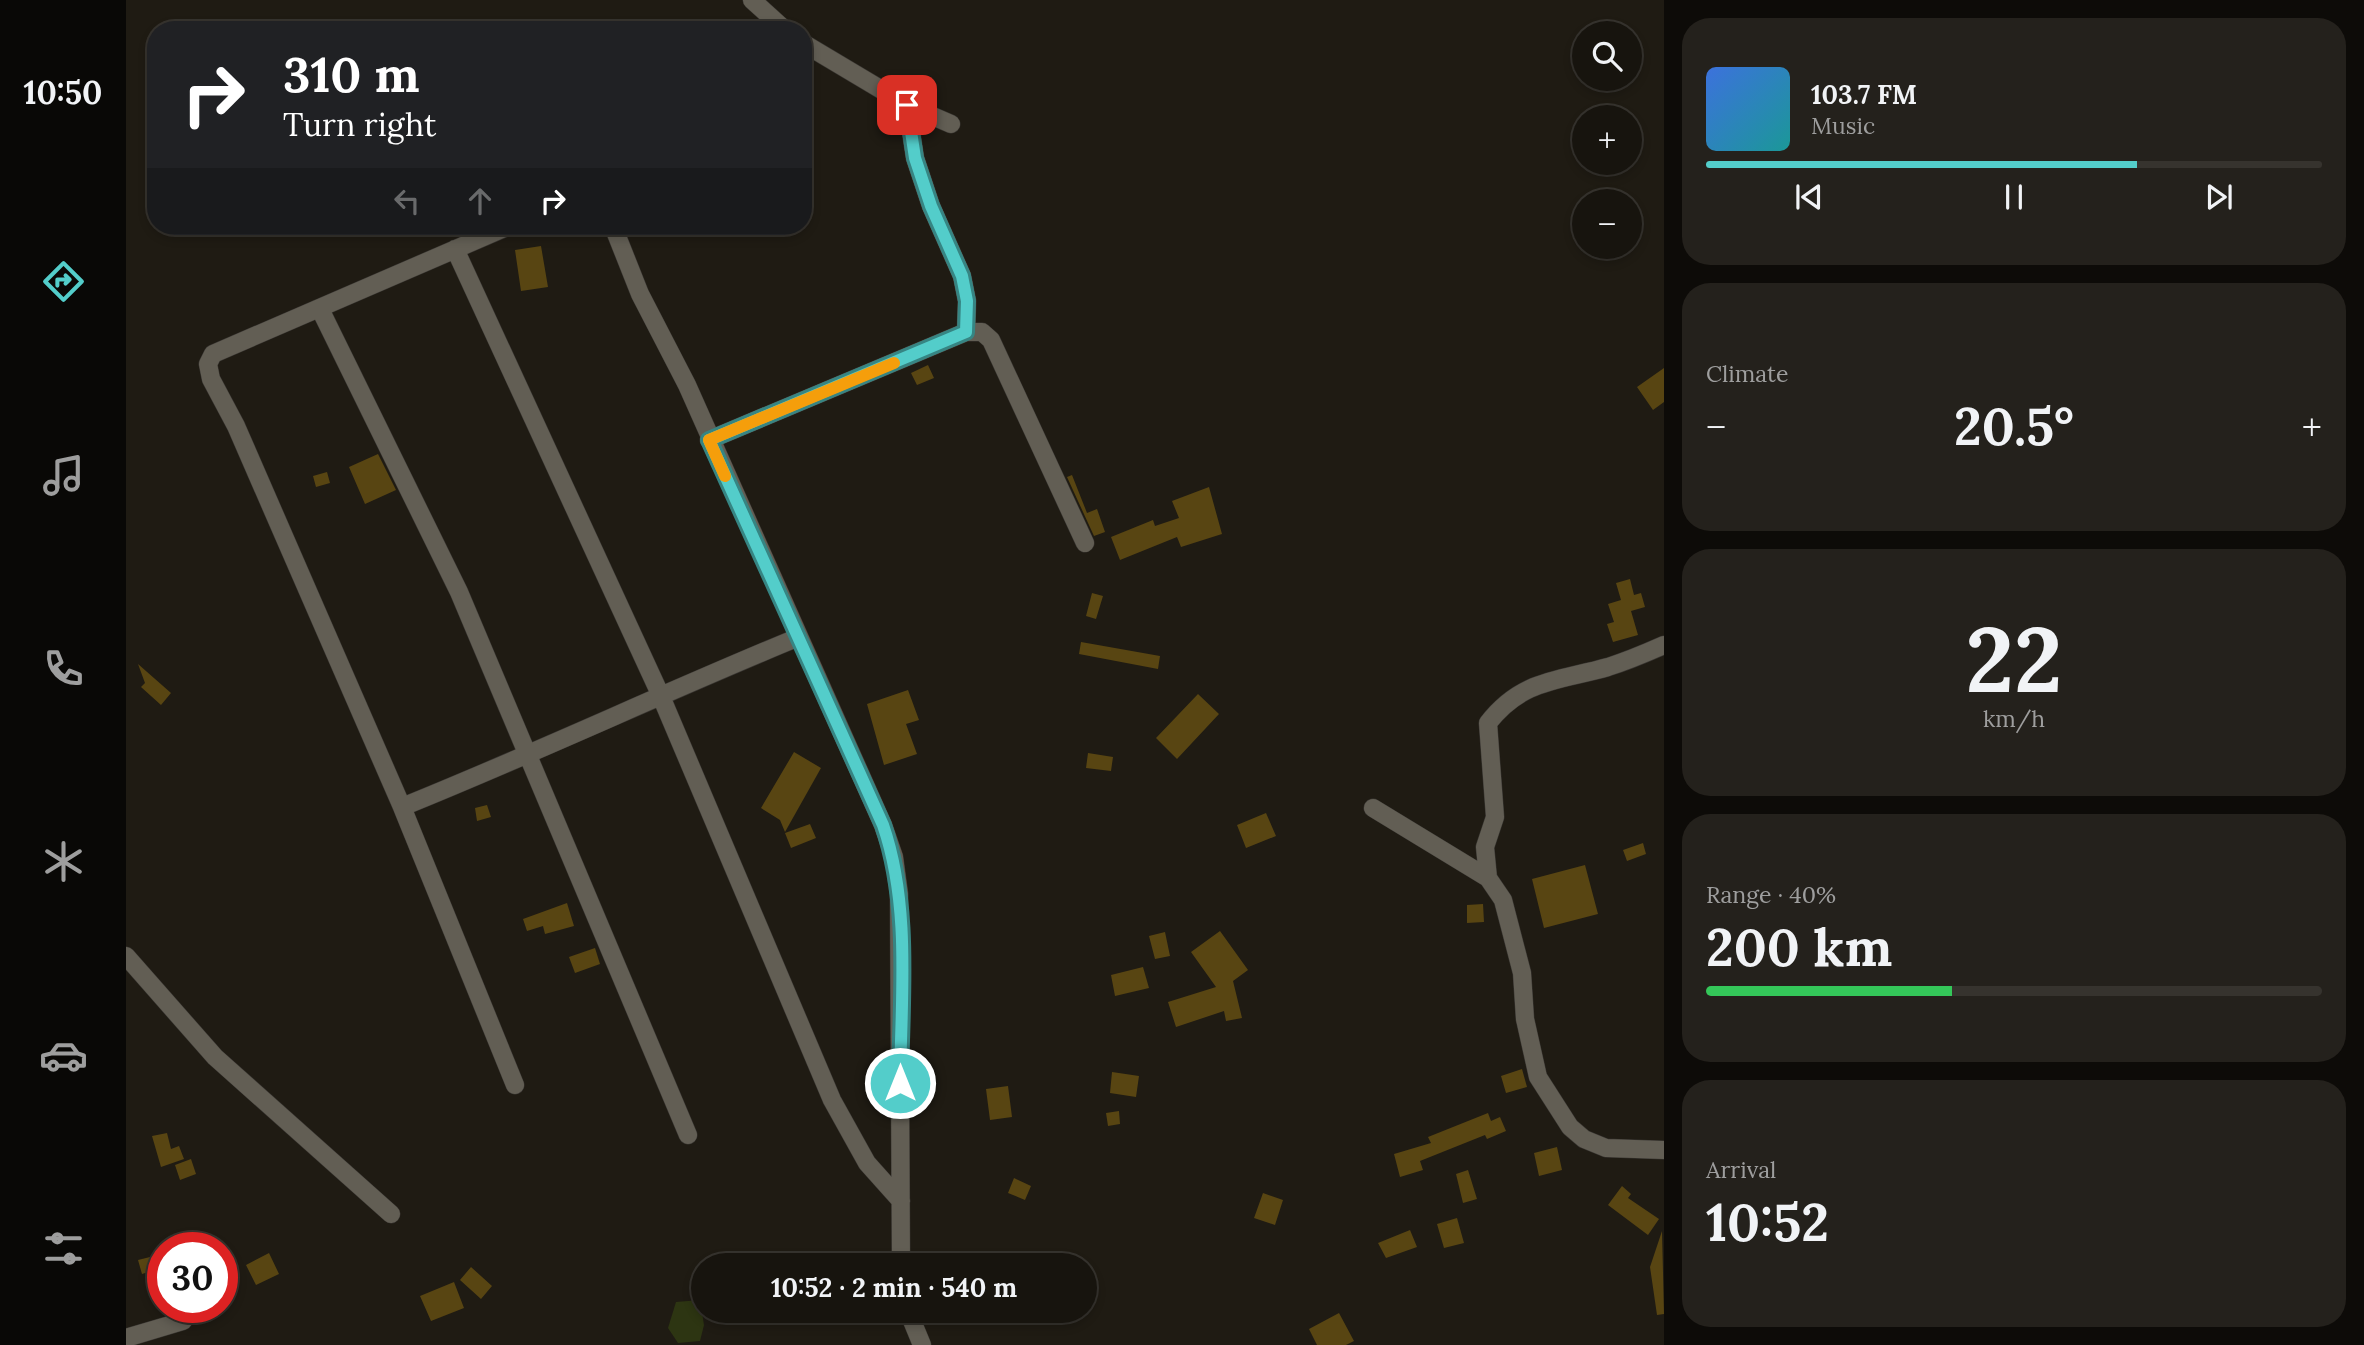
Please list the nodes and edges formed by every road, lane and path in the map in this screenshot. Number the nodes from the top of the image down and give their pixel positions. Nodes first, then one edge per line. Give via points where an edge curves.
1 (752, 0) edge
2 (775, 21) edge
3 (812, 48) edge
4 (907, 105) junction
5 (951, 124) dead end
6 (488, 235) edge
7 (617, 235) edge
8 (455, 249) junction
9 (320, 309) junction
10 (966, 332) junction
11 (709, 440) junction
12 (1085, 544) dead end
13 (799, 637) junction
14 (1664, 645) edge
15 (660, 694) junction
16 (528, 756) junction
17 (402, 807) junction
18 (1373, 808) dead end
19 (1488, 878) junction
20 (126, 956) edge
21 (515, 1085) dead end
22 (688, 1135) dead end
23 (1664, 1150) edge
24 (901, 1201) junction
25 (391, 1214) dead end
26 (901, 1253) edge
27 (176, 1323) edge
28 (913, 1323) edge
29 (126, 1338) edge
30 (922, 1345) edge

1 - 2 street
3 - 4 street
4 - 5 street
4 - 10 street via 919,170 962,276
6 - 8 street
7 - 11 street
8 - 9 street
8 - 15 street
9 - 16 street via 459,592
9 - 17 street via 213,354 208,364
10 - 11 street
10 - 12 street via 982,332 991,340
11 - 13 street
13 - 15 street
13 - 24 street via 894,857 901,947
14 - 19 street via 1609,666 1533,685 1516,694 1488,723 1495,817 1485,847
15 - 16 street
15 - 24 street via 832,1100 867,1163
16 - 17 street
16 - 22 street
17 - 21 street
18 - 19 street
19 - 23 street via 1503,900 1538,1077 1555,1108 1584,1139 1606,1148
20 - 25 street via 215,1057
24 - 26 street
27 - 29 street
28 - 30 street

